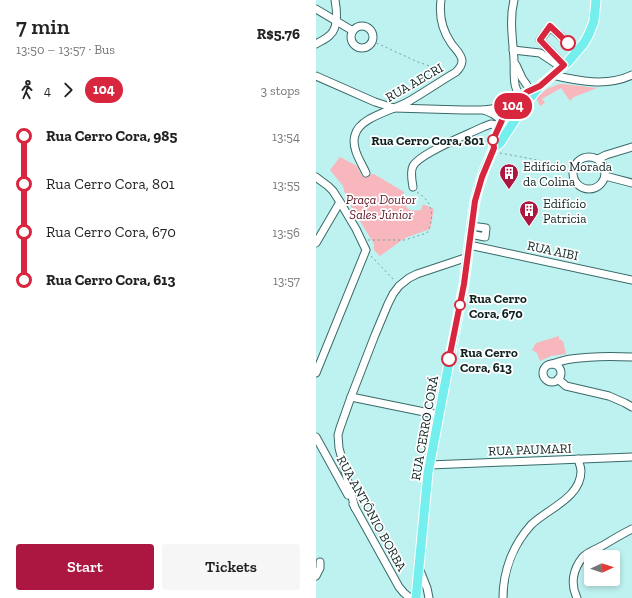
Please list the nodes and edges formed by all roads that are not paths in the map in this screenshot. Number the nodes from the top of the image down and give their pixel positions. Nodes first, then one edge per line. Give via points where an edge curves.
1 (335, 0) edge
2 (441, 0) edge
3 (514, 0) edge
4 (596, 0) edge
5 (316, 8) edge
6 (336, 21) junction
7 (353, 31) junction
8 (316, 44) edge
9 (513, 50) junction
10 (578, 51) junction
11 (549, 54) junction
12 (515, 61) junction
13 (562, 67) junction
14 (552, 75) junction
15 (632, 75) edge
16 (316, 76) edge
17 (527, 98) junction
18 (513, 106) junction
19 (394, 108) junction
20 (484, 110) junction
21 (500, 123) junction
22 (509, 128) junction
23 (632, 147) edge
24 (493, 149) junction
25 (598, 159) junction
26 (366, 173) dead end
27 (605, 176) junction
28 (317, 179) edge
29 (632, 183) edge
30 (413, 187) road end
31 (340, 202) junction
32 (470, 230) junction
33 (316, 243) edge
34 (469, 245) junction
35 (484, 248) junction
36 (468, 257) junction
37 (632, 280) edge
38 (632, 357) edge
39 (569, 359) junction
40 (552, 364) junction
41 (560, 369) junction
42 (316, 373) edge
43 (558, 379) junction
44 (351, 397) junction
45 (632, 407) edge
46 (439, 415) junction
47 (316, 437) edge
48 (632, 457) edge
49 (578, 459) junction
50 (586, 459) junction
51 (429, 464) junction
52 (581, 469) junction
53 (355, 508) junction
54 (632, 529) edge
55 (320, 562) dead end
56 (419, 567) junction
57 (316, 576) edge
58 (410, 598) edge
59 (416, 598) edge
60 (429, 598) edge
61 (504, 598) edge
62 (577, 598) edge

1 - 6 street
2 - 19 street, RUA AECRI via 443,28 461,57 460,67 413,100
3 - 9 street via 511,20
4 - 10 main road, RUA CERRO CORÁ via 592,28
5 - 6 street
6 - 7 street
6 - 8 street via 331,34
7 - 7 street via 358,27 367,27 373,37 370,45 358,47 352,41
9 - 11 street
9 - 12 street
10 - 11 street via 550,26 540,40
10 - 13 main road, RUA CERRO CORÁ
11 - 13 street
12 - 17 street
12 - 17 street via 517,91
13 - 14 main road, RUA CERRO CORÁ
14 - 15 street via 596,82 614,81
14 - 17 main road, RUA CERRO CORÁ
16 - 19 street
17 - 18 main road, RUA CERRO CORÁ
17 - 22 main road, RUA CERRO CORÁ
18 - 20 street
18 - 21 main road, RUA CERRO CORÁ
19 - 20 street
19 - 26 street, RUA AECRI via 365,122 357,129 354,138 355,148
20 - 21 street via 493,114
21 - 22 main road
21 - 24 main road, RUA CERRO CORÁ via 493,140
21 - 30 street via 483,127 423,156 412,169
22 - 24 main road, RUA CERRO CORÁ
23 - 25 street
24 - 32 main road, RUA CERRO CORÁ via 478,189
25 - 27 street via 604,166
25 - 27 street via 588,156 579,160 574,168 574,178 580,186 590,189 600,185
27 - 29 street
28 - 31 street via 328,186
31 - 33 street
31 - 42 street via 366,250
32 - 34 main road, RUA CERRO CORÁ
32 - 35 street via 485,237
34 - 35 street, RUA AIBI
34 - 36 main road, RUA CERRO CORÁ
35 - 37 street, RUA AIBI
36 - 44 street via 417,274 399,286 388,304
36 - 46 main road, RUA CERRO CORÁ
38 - 39 street
39 - 40 street
39 - 41 street
40 - 41 street
40 - 43 street via 543,369 543,375 551,382
41 - 43 street
43 - 45 street via 566,386 609,396
44 - 46 street
44 - 53 street via 338,440
46 - 51 main road, RUA CERRO CORÁ
47 - 53 street, RUA ANTÔNIO BORBA
48 - 50 street, RUA PAUMARI
49 - 50 street, RUA PAUMARI
49 - 51 street, RUA PAUMARI
49 - 52 street
50 - 52 street
51 - 56 main road, RUA CERRO CORÁ
52 - 61 street via 574,491 536,520 514,549 504,579
53 - 58 street, RUA ANTÔNIO BORBA via 399,587
54 - 62 street via 584,557 574,576 573,586
55 - 57 street
56 - 59 main road, RUA CERRO CORÁ
56 - 60 street

